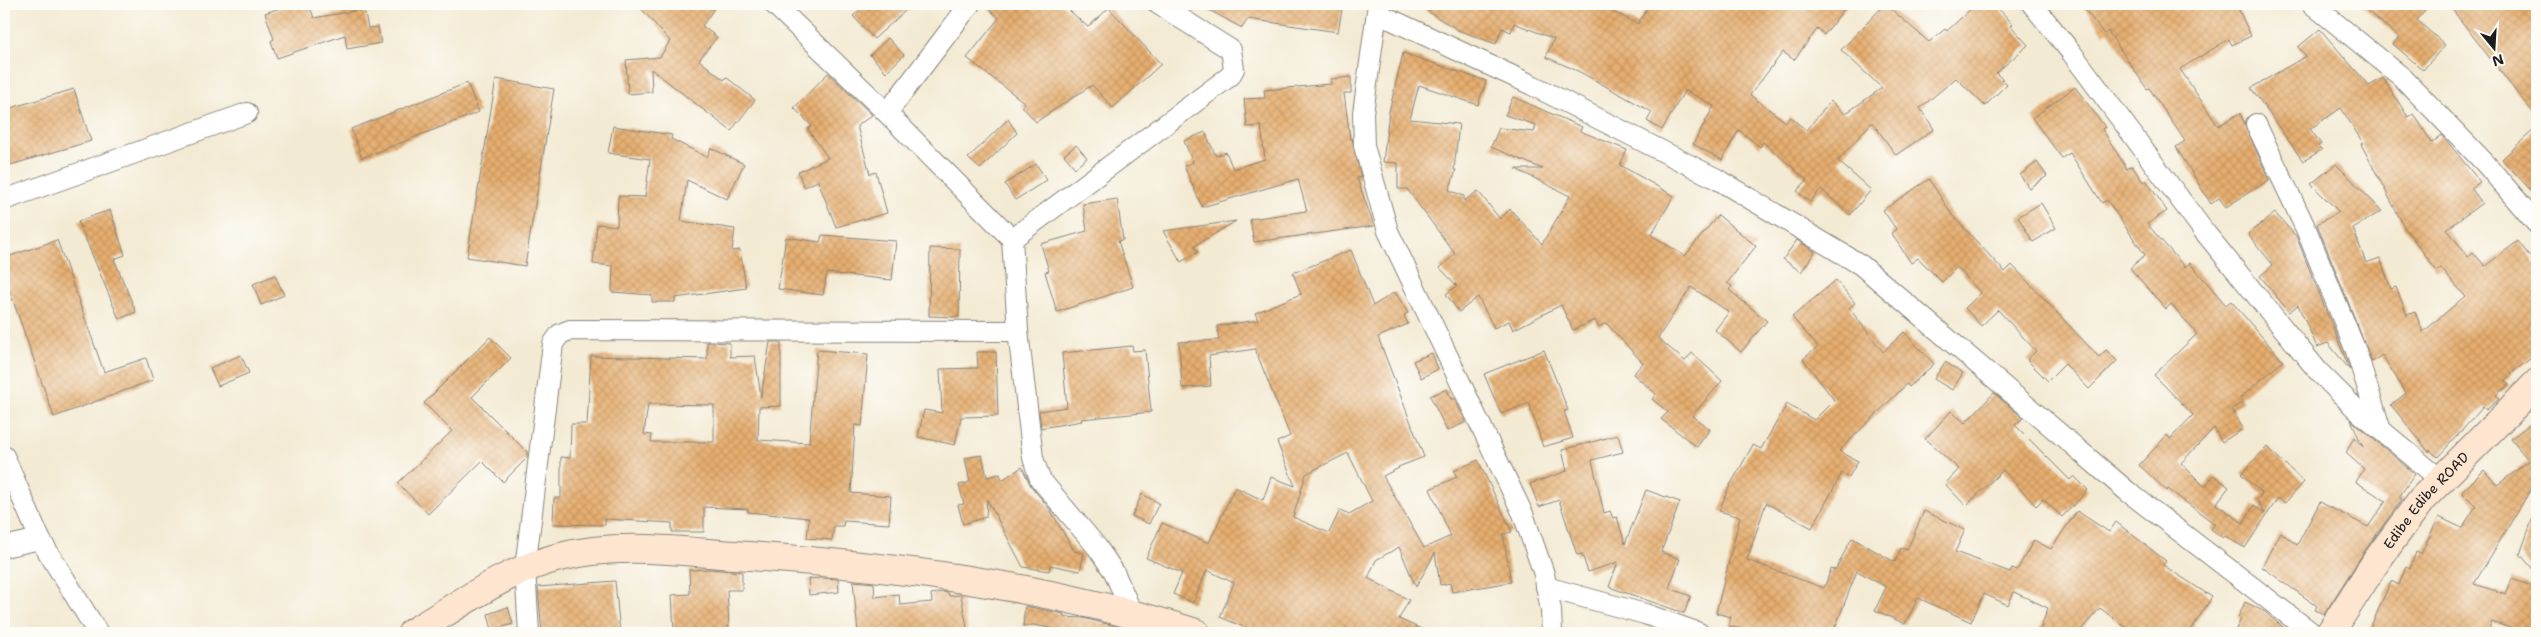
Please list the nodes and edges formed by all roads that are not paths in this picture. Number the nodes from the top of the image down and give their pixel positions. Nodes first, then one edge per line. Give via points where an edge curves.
1 (774, 4) edge
2 (970, 4) edge
3 (1158, 4) edge
4 (2032, 4) edge
5 (2312, 4) edge
6 (1377, 8) edge
7 (247, 113) dead end
8 (887, 113) junction
9 (2256, 124) dead end
10 (4, 200) edge
11 (2537, 224) edge
12 (1012, 239) junction
13 (1018, 331) junction
14 (2537, 383) edge
15 (2380, 427) junction
16 (4, 456) edge
17 (2441, 480) junction
18 (40, 539) junction
19 (4, 547) edge
20 (525, 568) junction
21 (1546, 588) junction
22 (1133, 615) junction
23 (1168, 629) edge
24 (98, 633) edge
25 (412, 633) edge
26 (530, 633) edge
27 (1196, 633) edge
28 (1552, 633) edge
29 (1699, 633) edge
30 (2312, 633) edge
31 (2330, 633) edge

1 - 8 street
2 - 8 street
3 - 12 street via 1231,50 1234,69 1230,76
4 - 15 street via 2203,230 2318,371 2358,411
5 - 11 street via 2402,78 2485,163
6 - 21 street via 1363,113 1364,146 1388,231 1523,514
6 - 30 street via 1717,179 1860,265 2127,491
7 - 10 street
8 - 12 street
9 - 15 street via 2306,229 2346,325
12 - 13 street
13 - 20 street via 570,330 560,334 553,344
13 - 22 street via 1033,458 1040,479 1097,547 1114,572
14 - 17 street, Edibe Edibe ROAD
15 - 17 street
16 - 18 street
17 - 31 street, Edibe Edibe ROAD via 2422,499 2377,560
18 - 19 street
18 - 24 street
20 - 22 street via 559,557 613,549 839,562 987,581 1056,594
20 - 25 street
20 - 26 street
21 - 28 street
21 - 29 street via 1645,614
22 - 23 street
23 - 27 street

